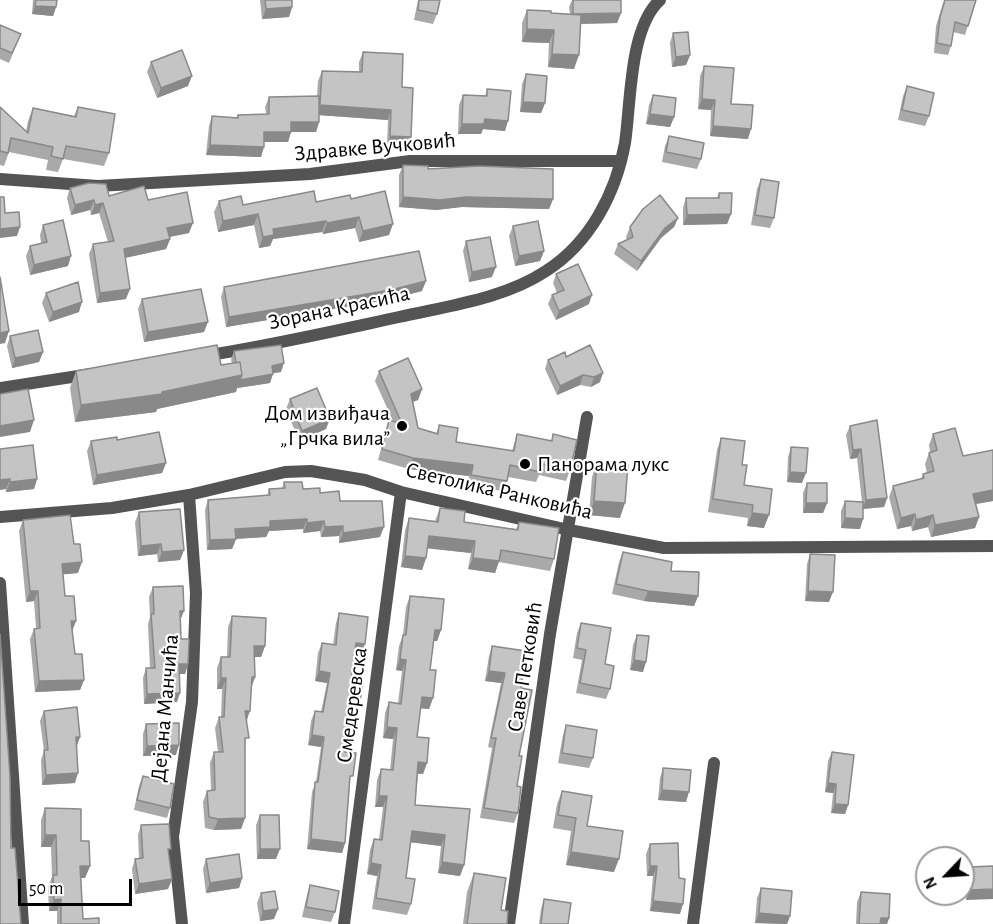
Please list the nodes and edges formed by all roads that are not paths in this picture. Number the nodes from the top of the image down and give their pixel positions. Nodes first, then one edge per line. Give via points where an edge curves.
1 (652, 3) edge
2 (621, 161) junction
3 (0, 179) edge
4 (194, 357) edge
5 (103, 372) edge
6 (0, 388) edge
7 (586, 417) dead end
8 (401, 492) junction
9 (189, 495) junction
10 (0, 517) edge
11 (569, 530) junction
12 (993, 546) edge
13 (0, 583) edge
14 (714, 763) dead end
15 (23, 924) edge
16 (183, 924) edge
17 (344, 924) edge
18 (509, 924) edge
19 (693, 924) edge

1 - 2 street via 637,48
2 - 3 street, Здравке Вучковић via 410,161 310,174 98,186
2 - 4 street, Зорана Красића via 603,210 590,229 560,261 537,276 472,301
5 - 6 street
7 - 11 street, Саве Петковић
8 - 9 street, Светолика Ранковића via 365,480 310,471 266,476
8 - 11 street, Светолика Ранковића
8 - 17 street, Смедеревска
9 - 10 street, Светолика Ранковића via 112,508
9 - 16 street, Дејана Манчића via 196,593 192,702 173,837
11 - 12 street, Светолика Ранковића via 664,548
11 - 18 street, Саве Петковић via 550,634
13 - 15 street
14 - 19 street

